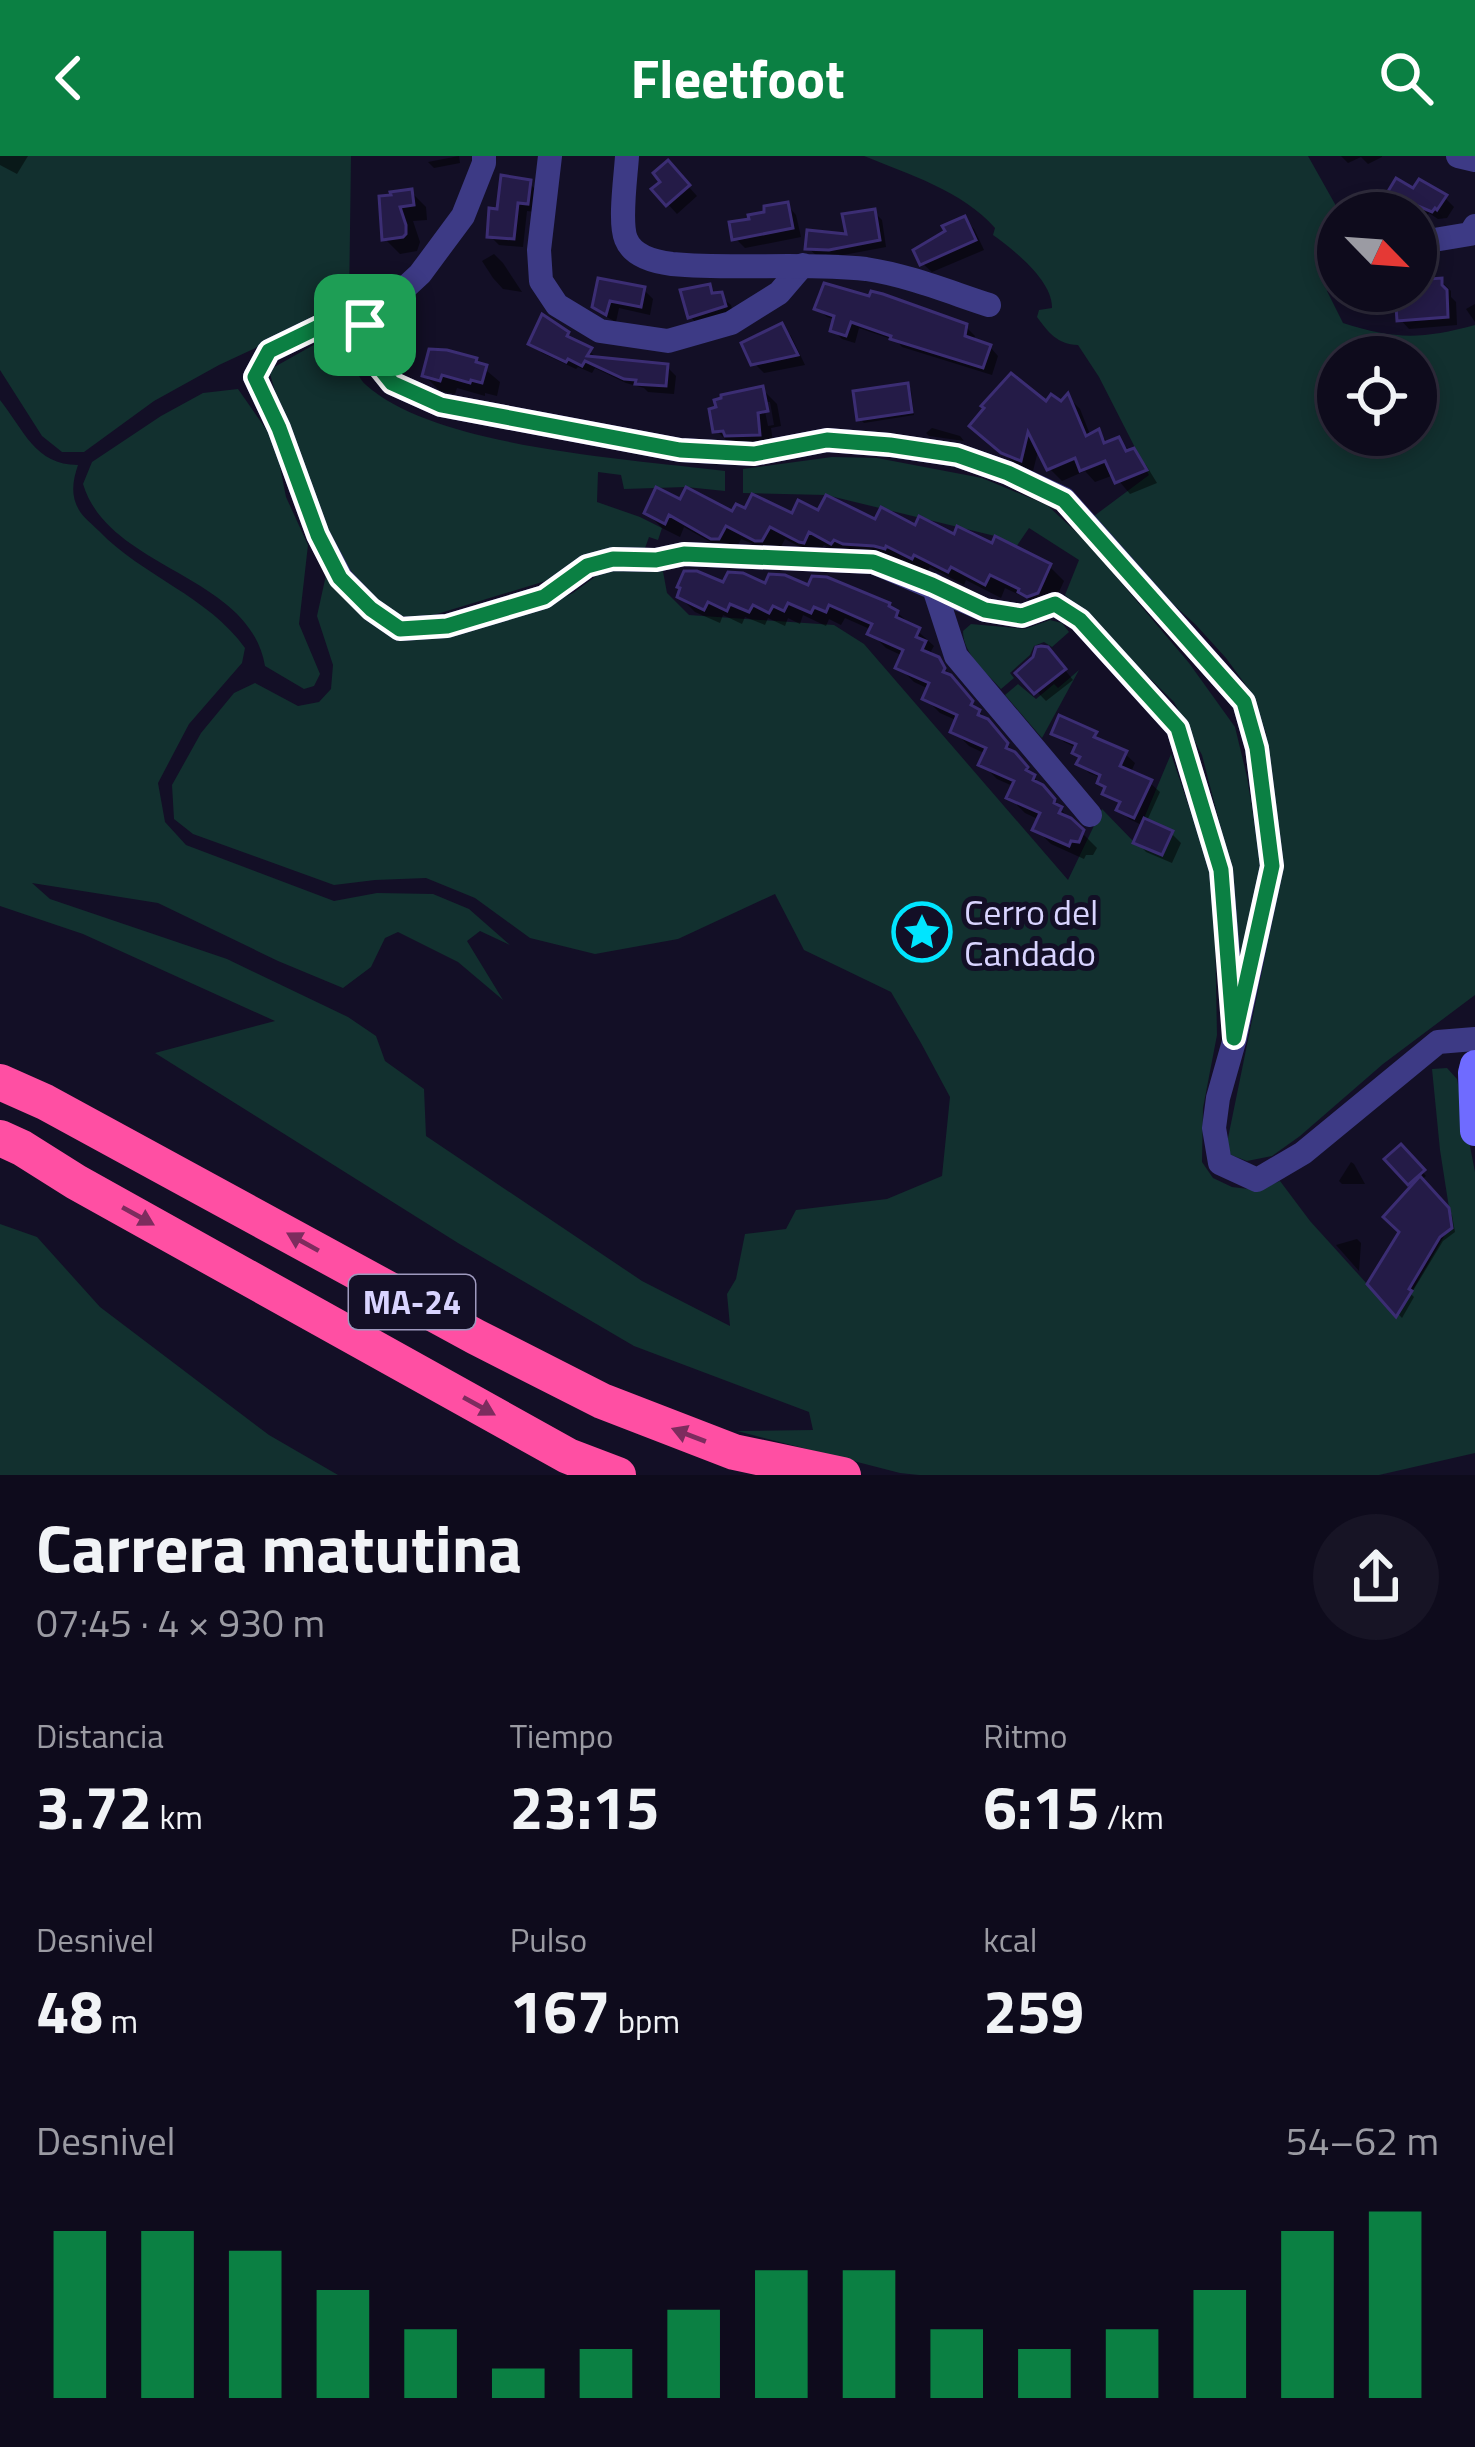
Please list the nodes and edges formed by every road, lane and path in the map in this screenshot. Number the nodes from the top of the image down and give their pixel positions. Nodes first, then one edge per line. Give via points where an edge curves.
1 (484, 156) edge
2 (550, 156) edge
3 (627, 156) edge
4 (1458, 156) edge
5 (1475, 160) edge
6 (1475, 226) edge
7 (1437, 240) edge
8 (803, 265) junction
9 (989, 305) dead end
10 (365, 325) junction
11 (932, 585) junction
12 (1090, 815) dead end
13 (1234, 1038) junction
14 (1475, 1039) edge
15 (1475, 1065) edge
16 (0, 1082) edge
17 (1475, 1131) edge
18 (0, 1138) edge
19 (0, 1162) edge
20 (76, 1182) junction
21 (619, 1475) edge
22 (842, 1475) edge

1 - 10 street via 463,216 420,274
2 - 8 street via 542,281 557,304 600,332 668,341 731,323 778,293
3 - 8 street via 626,239 638,253 700,267
4 - 5 street
6 - 7 street
8 - 9 street via 870,270
10 - 11 street via 335,319 269,351 255,377 340,578 400,629 447,626 544,597 587,566 613,559 873,562
10 - 13 street via 371,357 392,383 441,405 680,450 754,454 827,440 957,455 1064,500 1244,702 1272,866
11 - 12 street via 956,656
11 - 13 street via 985,610 1022,616 1055,604 1080,620 1178,728 1221,870
13 - 14 street via 1214,1128 1220,1163 1257,1180 1303,1153 1438,1042
15 - 17 street
22 -> 16 highway, MA-24 via 734,1452 602,1401
18 - 20 highway, MA-24
19 - 20 highway
20 -> 21 highway, MA-24 via 568,1456

